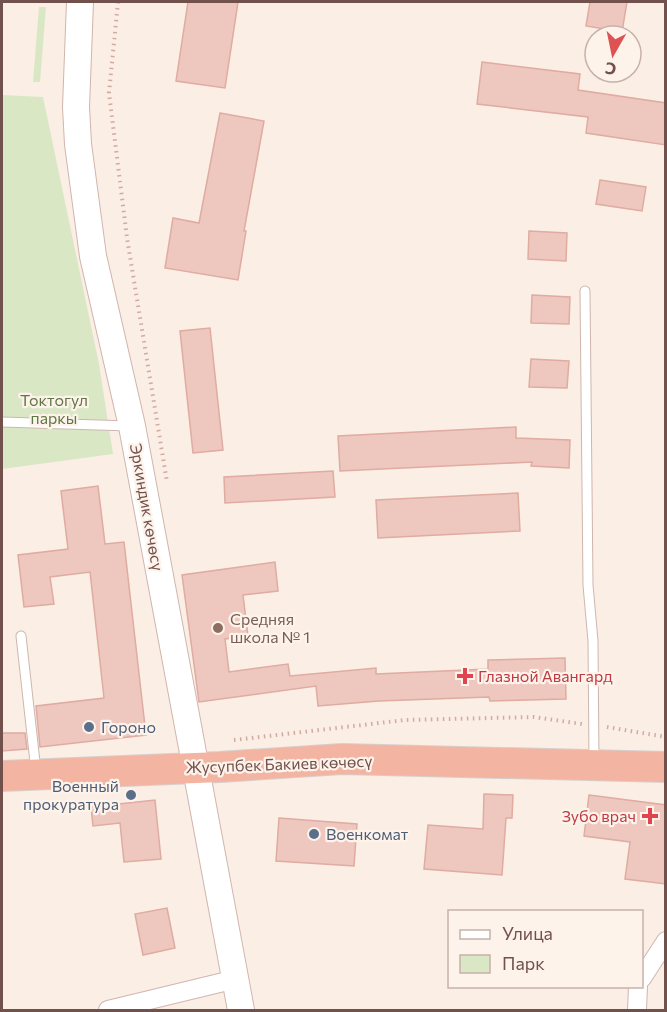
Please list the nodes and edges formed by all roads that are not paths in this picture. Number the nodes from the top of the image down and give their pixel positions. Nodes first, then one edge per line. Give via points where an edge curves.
1 (80, 2) edge
2 (585, 291) dead end
3 (2, 422) edge
4 (132, 426) junction
5 (21, 636) dead end
6 (594, 765) junction
7 (666, 767) edge
8 (195, 768) junction
9 (36, 775) junction
10 (2, 776) edge
11 (666, 941) edge
12 (643, 976) edge
13 (236, 980) junction
14 (638, 988) edge
15 (108, 1011) edge
16 (241, 1011) edge
17 (638, 1011) edge

1 - 4 main road, Эркиндик көчөсү via 78,144 93,256
2 - 6 lane
3 - 4 lane
4 - 8 main road, Эркиндик көчөсү
5 - 9 lane
6 - 7 highway, Жусупбек Бакиев көчөсү
6 - 8 highway, Жусупбек Бакиев көчөсү via 342,759
8 - 9 highway, Жусупбек Бакиев көчөсү
8 - 13 main road, Эркиндик көчөсү
9 - 10 highway, Жусупбек Бакиев көчөсү
11 - 12 street
13 - 15 street
13 - 16 main road, Эркиндик көчөсү
14 - 17 street

